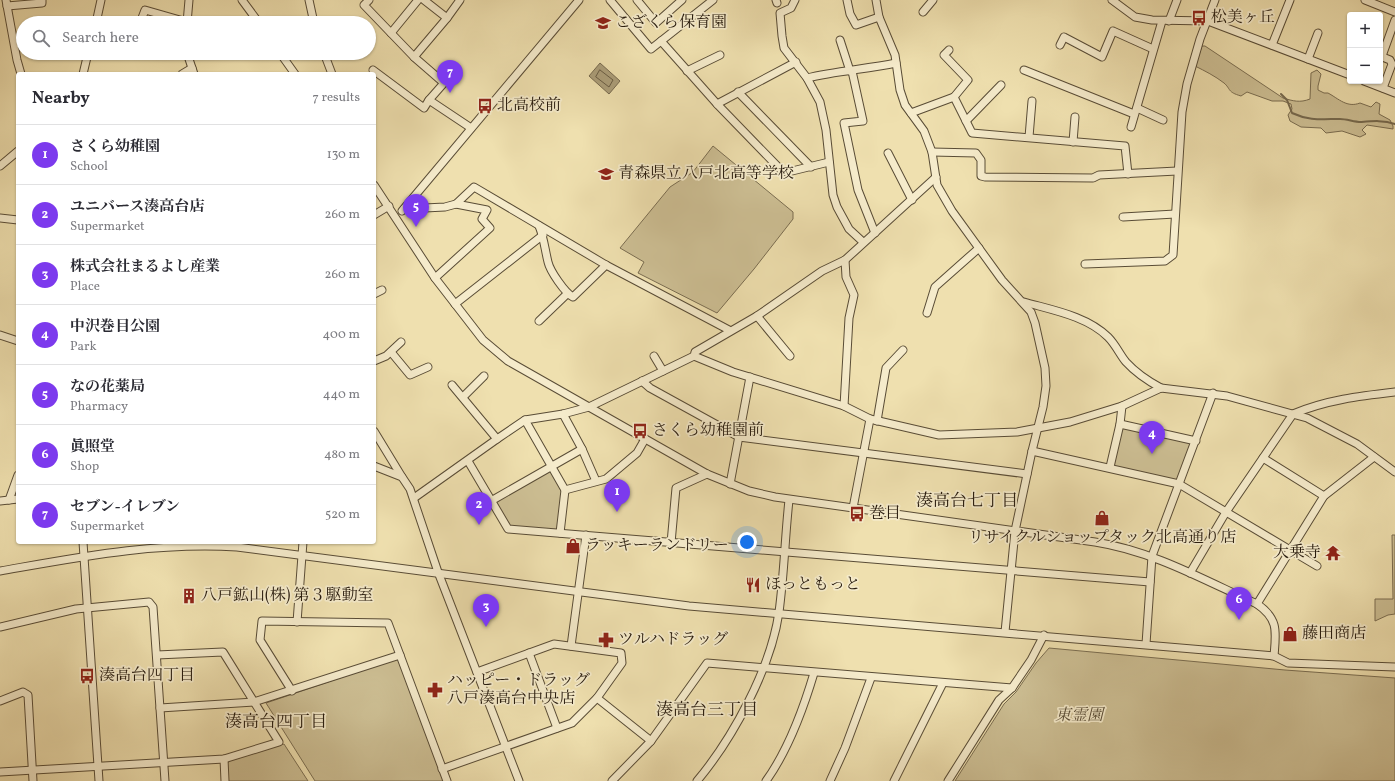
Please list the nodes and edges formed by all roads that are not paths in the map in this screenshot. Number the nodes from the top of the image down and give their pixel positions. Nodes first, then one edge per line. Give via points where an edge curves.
1 (42, 0) edge
2 (101, 0) edge
3 (189, 0) edge
4 (242, 0) edge
5 (309, 0) edge
6 (370, 0) edge
7 (418, 0) edge
8 (424, 0) edge
9 (460, 0) edge
10 (579, 0) edge
11 (610, 0) edge
12 (637, 0) edge
13 (682, 0) edge
14 (713, 0) edge
15 (795, 0) edge
16 (847, 0) edge
17 (876, 0) edge
18 (932, 0) edge
19 (1112, 0) edge
20 (1177, 0) edge
21 (1215, 0) edge
22 (1290, 0) edge
23 (1365, 0) edge
24 (6, 3) edge
25 (923, 12) dead end
26 (1395, 12) edge
27 (98, 16) edge
28 (143, 16) edge
29 (164, 16) edge
30 (188, 16) edge
31 (254, 16) edge
32 (312, 16) edge
33 (374, 16) edge
34 (879, 17) junction
35 (376, 18) edge
36 (447, 18) junction
37 (1395, 20) edge
38 (1165, 21) junction
39 (1208, 21) junction
40 (391, 33) junction
41 (1318, 33) dead end
42 (840, 40) dead end
43 (662, 41) junction
44 (1060, 45) dead end
45 (1272, 45) junction
46 (1153, 49) junction
47 (949, 50) dead end
48 (1383, 51) edge
49 (16, 55) edge
50 (720, 55) dead end
51 (414, 57) junction
52 (1383, 57) edge
53 (1308, 59) junction
54 (17, 60) edge
55 (86, 60) edge
56 (189, 60) edge
57 (285, 60) edge
58 (327, 60) edge
59 (796, 62) junction
60 (896, 63) junction
61 (373, 70) dead end
62 (1024, 70) dead end
63 (193, 71) edge
64 (687, 71) junction
65 (851, 71) junction
66 (21, 72) edge
67 (83, 72) edge
68 (294, 72) edge
69 (331, 72) edge
70 (376, 72) edge
71 (376, 72) edge
72 (1347, 74) edge
73 (807, 78) junction
74 (1372, 84) edge
75 (1001, 85) dead end
76 (1383, 88) junction
77 (738, 92) junction
78 (1395, 92) edge
79 (954, 97) junction
80 (429, 100) junction
81 (1032, 101) dead end
82 (717, 104) junction
83 (1136, 111) junction
84 (912, 113) junction
85 (1075, 116) dead end
86 (1163, 120) dead end
87 (966, 121) junction
88 (1131, 127) dead end
89 (471, 128) junction
90 (1029, 137) junction
91 (1073, 142) junction
92 (932, 152) junction
93 (16, 153) edge
94 (888, 153) dead end
95 (829, 162) junction
96 (0, 166) edge
97 (810, 167) junction
98 (1178, 172) junction
99 (1128, 174) junction
100 (936, 177) junction
101 (376, 188) edge
102 (912, 200) junction
103 (456, 204) junction
104 (389, 206) junction
105 (404, 209) junction
106 (376, 214) edge
107 (1174, 214) junction
108 (1123, 216) dead end
109 (396, 217) junction
110 (0, 218) edge
111 (16, 220) edge
112 (539, 226) junction
113 (875, 233) junction
114 (543, 235) junction
115 (863, 242) junction
116 (979, 248) junction
117 (845, 260) junction
118 (1085, 264) dead end
119 (606, 265) junction
120 (435, 278) junction
121 (382, 290) dead end
122 (376, 293) edge
123 (567, 294) junction
124 (1024, 302) junction
125 (455, 304) junction
126 (928, 313) dead end
127 (757, 316) junction
128 (539, 321) dead end
129 (729, 330) junction
130 (0, 335) edge
131 (16, 340) edge
132 (401, 342) dead end
133 (903, 350) dead end
134 (391, 352) junction
135 (654, 356) dead end
136 (694, 356) junction
137 (790, 356) dead end
138 (376, 360) edge
139 (428, 367) dead end
140 (663, 371) junction
141 (484, 376) dead end
142 (750, 376) junction
143 (642, 381) junction
144 (452, 384) dead end
145 (1161, 388) junction
146 (1395, 392) edge
147 (1213, 393) junction
148 (463, 398) junction
149 (844, 406) junction
150 (1122, 406) junction
151 (588, 407) junction
152 (563, 414) junction
153 (1293, 414) junction
154 (525, 420) junction
155 (873, 420) junction
156 (1120, 424) junction
157 (1037, 429) junction
158 (376, 434) edge
159 (739, 437) junction
160 (497, 439) junction
161 (645, 439) junction
162 (1196, 441) junction
163 (582, 450) junction
164 (1032, 450) junction
165 (864, 454) junction
166 (1374, 456) junction
167 (1263, 458) junction
168 (468, 461) junction
169 (551, 466) junction
170 (376, 467) edge
171 (1110, 467) junction
172 (1395, 472) edge
173 (707, 474) junction
174 (1027, 474) junction
175 (402, 477) junction
176 (16, 481) edge
177 (596, 481) junction
178 (730, 484) junction
179 (1179, 484) junction
180 (565, 490) junction
181 (1324, 496) junction
182 (414, 498) junction
183 (16, 499) edge
184 (9, 500) junction
185 (491, 500) junction
186 (789, 500) junction
187 (0, 501) edge
188 (853, 508) junction
189 (1226, 512) junction
190 (1015, 531) junction
191 (560, 533) junction
192 (586, 536) junction
193 (671, 543) junction
194 (83, 544) edge
195 (303, 544) edge
196 (1290, 551) junction
197 (784, 552) junction
198 (302, 554) junction
199 (84, 556) junction
200 (1152, 556) junction
201 (1317, 566) dead end
202 (0, 571) edge
203 (438, 572) junction
204 (1011, 572) junction
205 (1190, 573) junction
206 (1150, 582) junction
207 (578, 591) junction
208 (1257, 604) junction
209 (87, 607) junction
210 (779, 613) junction
211 (297, 622) junction
212 (0, 627) edge
213 (1005, 632) junction
214 (1044, 635) junction
215 (1146, 644) junction
216 (571, 646) junction
217 (529, 653) junction
218 (157, 655) junction
219 (400, 655) junction
220 (1274, 656) junction
221 (1395, 667) edge
222 (762, 669) junction
223 (477, 672) junction
224 (814, 673) junction
225 (871, 678) junction
226 (943, 683) junction
227 (1012, 688) junction
228 (292, 691) junction
229 (597, 698) junction
230 (0, 701) edge
231 (254, 702) junction
232 (160, 708) junction
233 (557, 728) junction
234 (652, 741) junction
235 (505, 746) junction
236 (224, 758) junction
237 (163, 762) junction
238 (98, 766) junction
239 (442, 769) junction
240 (32, 770) junction
241 (0, 772) edge
242 (33, 781) edge
243 (99, 781) edge
244 (164, 781) edge
245 (225, 781) edge
246 (447, 781) edge
247 (519, 781) edge
248 (612, 781) edge
249 (697, 781) edge
250 (766, 781) edge
251 (830, 781) edge
252 (894, 781) edge
253 (948, 781) edge

1 - 24 street via 42,3
2 - 27 street
3 - 30 street
4 - 31 street
5 - 32 street
6 - 33 street via 364,6
7 - 40 street
8 - 36 street
9 - 36 street
10 - 89 street
11 - 43 street via 651,49
12 - 13 street via 656,23
14 - 43 street
15 - 59 street via 791,8 780,13 780,22 784,48
16 - 34 street via 856,25
17 - 34 street
18 - 25 street
19 - 38 street via 1135,17
20 - 38 street
21 - 39 street
22 - 45 street
23 - 26 street
24 - 49 street
28 - 29 street via 145,10
34 - 60 street via 889,36
35 - 40 street
36 - 51 street
37 - 48 street
38 - 39 street
38 - 46 street
39 - 45 street
39 - 98 street via 1186,84
40 - 51 street
41 - 53 street
42 - 65 street
43 - 64 street
44 - 46 street via 1064,38 1102,58 1113,31
45 - 53 street
46 - 83 street
47 - 79 street via 944,55 968,80
50 - 64 street
51 - 80 street via 444,83
52 - 76 street via 1392,64
53 - 72 street
54 - 66 street
55 - 67 street
56 - 63 street
57 - 68 street
58 - 69 street
59 - 73 street
59 - 77 street
60 - 65 street
60 - 84 street via 900,90 905,104
61 - 70 street
62 - 83 street
64 - 82 street
65 - 73 street via 829,72
65 - 113 street via 863,121 844,123 858,190
71 - 80 street via 424,108
73 - 95 street via 820,102
74 - 76 street
75 - 87 street
76 - 78 street
77 - 82 street
77 - 97 street
79 - 84 street
79 - 87 street
80 - 89 street
81 - 90 street
82 - 97 street via 782,171
83 - 86 street
83 - 88 street
84 - 92 street via 924,131
85 - 91 street
87 - 90 street via 972,134
89 - 105 street
90 - 91 street
91 - 99 street via 1125,146
92 - 99 street via 976,153 981,160 981,176 985,177 1093,178 1100,175
92 - 100 street
93 - 96 street
94 - 102 street
95 - 97 street
95 - 115 street via 837,207 849,229
98 - 99 street
98 - 107 street
100 - 102 street
100 - 116 street via 942,195
101 - 104 street
102 - 113 street
103 - 105 street via 446,207
103 - 112 street via 474,187
103 - 120 street via 487,210 482,219 490,228
104 - 106 street
104 - 109 street
105 - 109 street
107 - 108 street
107 - 118 street via 1172,255 1169,260
109 - 120 street
110 - 111 street
112 - 114 street
112 - 119 street
113 - 115 street
114 - 123 street via 548,264
114 - 125 street
115 - 117 street
116 - 124 street via 1010,290
116 - 126 street via 935,287
117 - 127 street via 822,271
117 - 149 street via 844,273 854,295 849,318
119 - 123 street via 573,297
119 - 129 street
120 - 125 street
121 - 122 street
123 - 128 street
124 - 145 street via 1084,321 1097,328 1108,337 1136,372
124 - 157 street via 1035,323 1045,368 1046,391
125 - 151 street via 483,340 496,352
127 - 129 street
127 - 137 street
129 - 136 street via 695,352
130 - 131 street
132 - 134 street
133 - 155 street via 886,368
134 - 138 street
134 - 139 street via 410,375
135 - 140 street
136 - 140 street
136 - 142 street
140 - 143 street
141 - 148 street
142 - 149 street
142 - 159 street
143 - 151 street
143 - 159 street via 650,388
144 - 148 street
145 - 147 street
145 - 150 street
146 - 153 street via 1344,398
147 - 153 street
147 - 162 street
148 - 160 street
149 - 155 street
150 - 156 street
150 - 157 street via 1085,419
151 - 152 street
151 - 161 street
152 - 154 street
152 - 163 street
153 - 166 street via 1324,426
153 - 167 street
154 - 160 street
154 - 169 street
155 - 157 street via 939,434
155 - 165 street
156 - 162 street
156 - 171 street
157 - 164 street
158 - 175 street
159 - 165 street
159 - 178 street
160 - 168 street
161 - 173 street
161 - 177 street via 637,453 606,479
162 - 179 street
163 - 169 street
163 - 177 street
164 - 171 street
164 - 174 street
165 - 174 street
165 - 188 street
166 - 172 street
166 - 181 street
167 - 181 street
167 - 189 street
168 - 182 street
168 - 185 street
169 - 180 street
169 - 185 street
170 - 175 street
171 - 179 street
173 - 178 street
173 - 193 street via 676,488
174 - 190 street
175 - 182 street
176 - 184 street
177 - 180 street
178 - 186 street
179 - 189 street
179 - 200 street
180 - 191 street
181 - 196 street
182 - 203 street
183 - 184 street
184 - 187 street
185 - 191 street via 508,529
186 - 188 street
186 - 197 street
188 - 190 street
189 - 196 street
189 - 205 street
190 - 200 street via 1115,545
190 - 204 street
191 - 192 street
192 - 193 street
192 - 207 street
193 - 197 street
194 - 199 street
195 - 198 street
196 - 201 street
196 - 208 street
197 - 204 street
197 - 210 street
198 - 199 street via 195,545 150,547
198 - 203 street
198 - 211 street
199 - 202 street
199 - 209 street
200 - 205 street
200 - 206 street
203 - 207 street
203 - 223 street
204 - 206 street
204 - 213 street
205 - 208 street
206 - 215 street
207 - 210 street via 689,606
207 - 216 street
208 - 220 street via 1272,617 1275,626
209 - 212 street
209 - 218 street via 149,602 153,607
209 - 238 street
210 - 213 street
210 - 222 street
211 - 219 street via 388,623
211 - 228 street via 262,621 260,640
213 - 214 street
214 - 215 street
214 - 227 street
215 - 220 street
216 - 217 street via 554,644
216 - 229 street via 621,653 622,663
217 - 223 street
217 - 233 street
218 - 231 street via 222,652
218 - 232 street
219 - 228 street
219 - 239 street
220 - 221 street via 1288,663
222 - 224 street
222 - 234 street via 707,663
222 - 249 street via 740,718
223 - 235 street
224 - 225 street
224 - 250 street via 804,708 775,769
225 - 226 street
225 - 251 street
226 - 227 street
226 - 252 street
227 - 253 street via 999,700
228 - 231 street
229 - 233 street via 572,723
229 - 234 street
230 - 240 street via 23,692 28,695
231 - 232 street
231 - 236 street via 279,742
232 - 237 street
233 - 235 street
234 - 248 street
235 - 239 street
235 - 247 street
236 - 237 street
236 - 245 street
237 - 238 street
237 - 244 street
238 - 240 street
238 - 243 street
239 - 246 street
240 - 241 street
240 - 242 street

